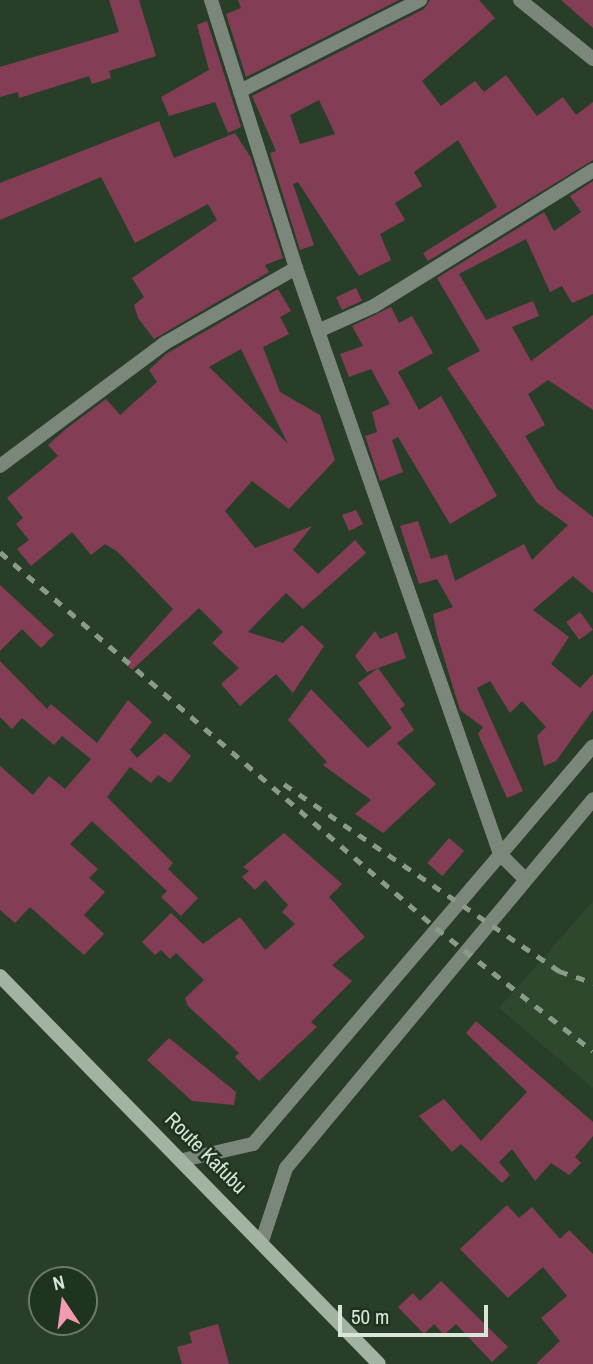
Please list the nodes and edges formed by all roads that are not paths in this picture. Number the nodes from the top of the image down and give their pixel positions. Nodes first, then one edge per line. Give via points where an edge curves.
1 (211, 0) edge
2 (420, 0) edge
3 (520, 0) edge
4 (593, 59) edge
5 (240, 91) junction
6 (593, 170) edge
7 (296, 268) junction
8 (318, 331) junction
9 (0, 466) edge
10 (593, 746) edge
11 (593, 799) edge
12 (500, 854) junction
13 (525, 878) junction
14 (0, 976) edge
15 (183, 1160) junction
16 (263, 1238) junction
17 (379, 1364) edge

1 - 5 street
2 - 5 street
3 - 4 street
5 - 7 street
6 - 8 street via 374,306
7 - 8 street
7 - 9 street via 165,343
8 - 12 street
10 - 12 street
11 - 13 street
12 - 13 street
12 - 15 street via 253,1144
13 - 16 street via 286,1168
14 - 15 main road, Route Kafubu
15 - 16 main road, Route Kafubu
16 - 17 main road, Route Kafubu

